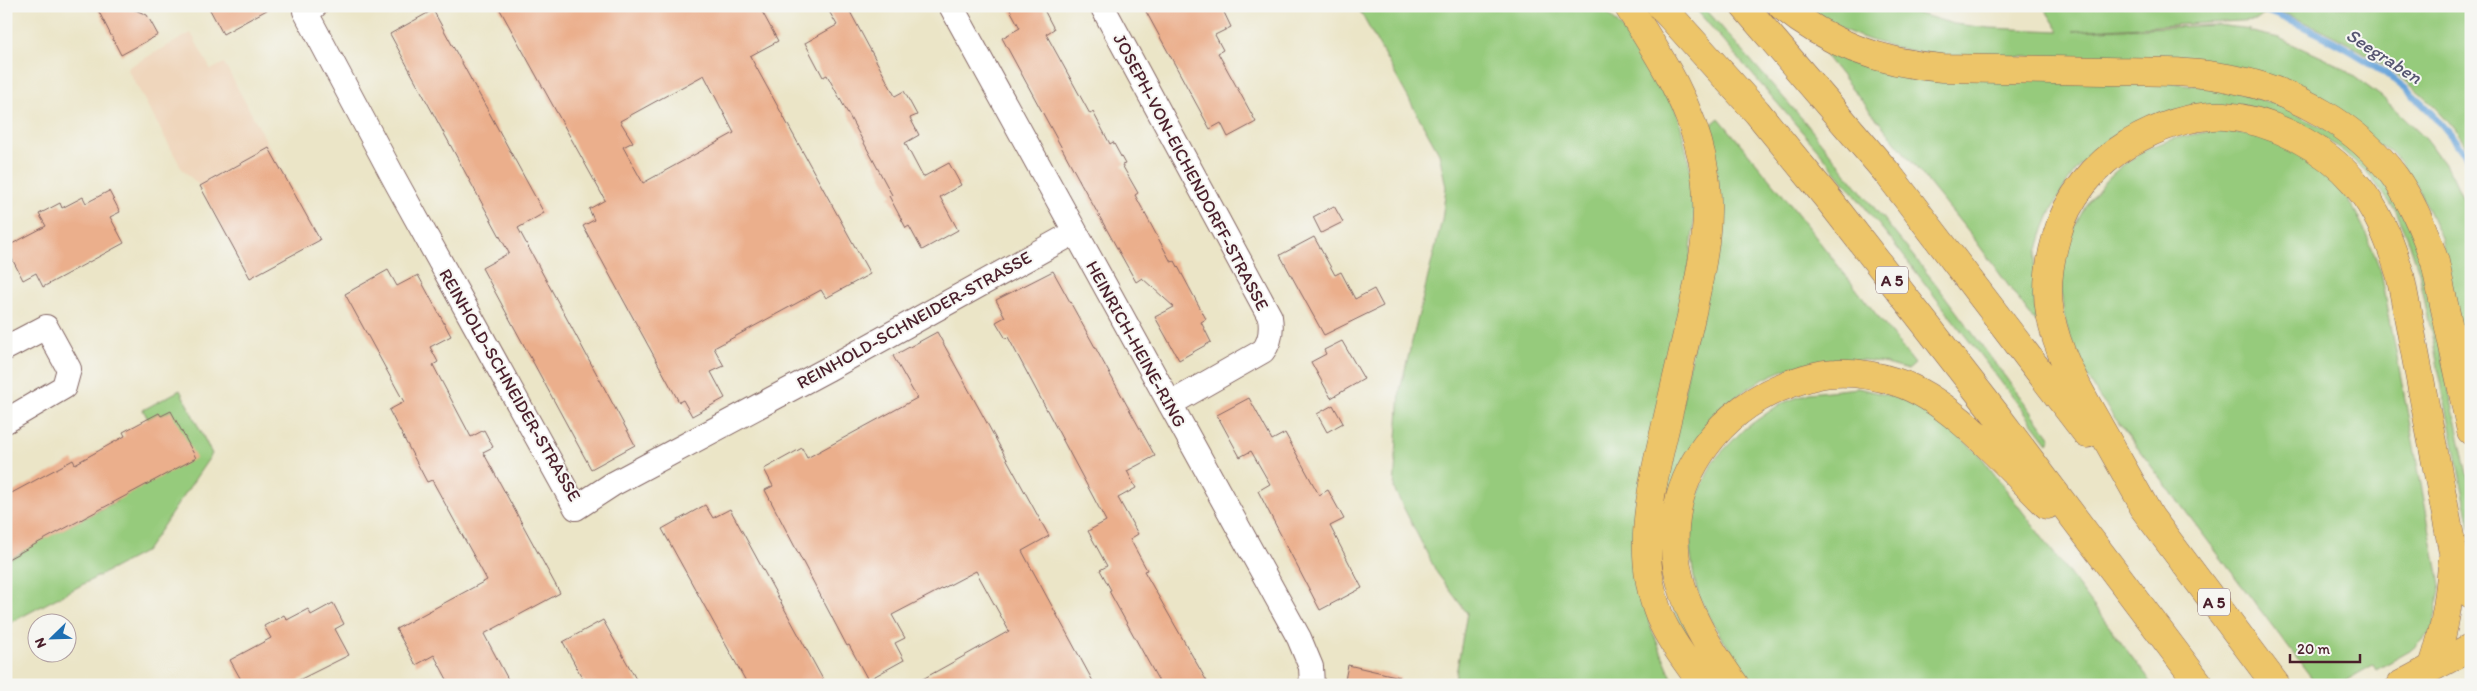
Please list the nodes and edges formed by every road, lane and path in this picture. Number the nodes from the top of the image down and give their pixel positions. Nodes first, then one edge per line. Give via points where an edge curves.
1 (314, 6) edge
2 (951, 6) edge
3 (1102, 6) edge
4 (1628, 6) edge
5 (1660, 6) edge
6 (1744, 6) edge
7 (1782, 6) edge
8 (1075, 232) junction
9 (6, 348) edge
10 (1170, 404) junction
11 (6, 422) edge
12 (2471, 431) edge
13 (2152, 520) junction
14 (2453, 552) junction
15 (2109, 565) junction
16 (2471, 594) edge
17 (2471, 647) edge
18 (2433, 666) junction
19 (1312, 685) edge
20 (1703, 685) edge
21 (1735, 685) edge
22 (2200, 685) edge
23 (2276, 685) edge
24 (2400, 685) edge

1 - 8 street, REINHOLD-SCHNEIDER-STRASSE via 305,11 576,508 613,484
2 - 8 street, HEINRICH-HEINE-RING
3 - 10 street, JOSEPH-VON-EICHENDORFF-STRASSE via 1270,318 1272,331 1268,345 1262,351
4 - 20 main road via 1680,92 1694,128 1706,186 1703,264 1654,472 1647,538 1651,590 1659,615
5 - 15 main road, A 5 via 1757,112 1829,200 1989,404
6 - 13 main road, A 5 via 1889,175 1989,302
7 - 12 main road via 1828,38 1913,66 2164,72 2224,77 2283,94 2334,121 2375,154 2394,176 2426,235 2435,262
8 - 10 street, HEINRICH-HEINE-RING
9 - 11 street via 46,327 69,368 64,387
10 - 19 street, HEINRICH-HEINE-RING via 1299,638 1311,667
13 - 14 main road via 2067,369 2050,313 2051,255 2062,218 2076,193 2098,167 2121,148 2147,133 2177,123 2225,116 2274,128 2302,141 2331,160 2355,184 2377,214 2400,274
13 - 23 main road, A 5
14 - 16 main road
14 - 18 main road via 2448,609
15 - 21 main road via 1966,426 1933,399 1898,382 1866,374 1835,372 1808,378 1749,403 1721,426 1701,450 1686,480 1677,514 1675,548 1681,586 1696,623
15 - 22 main road, A 5
17 - 18 main road
18 - 24 main road

